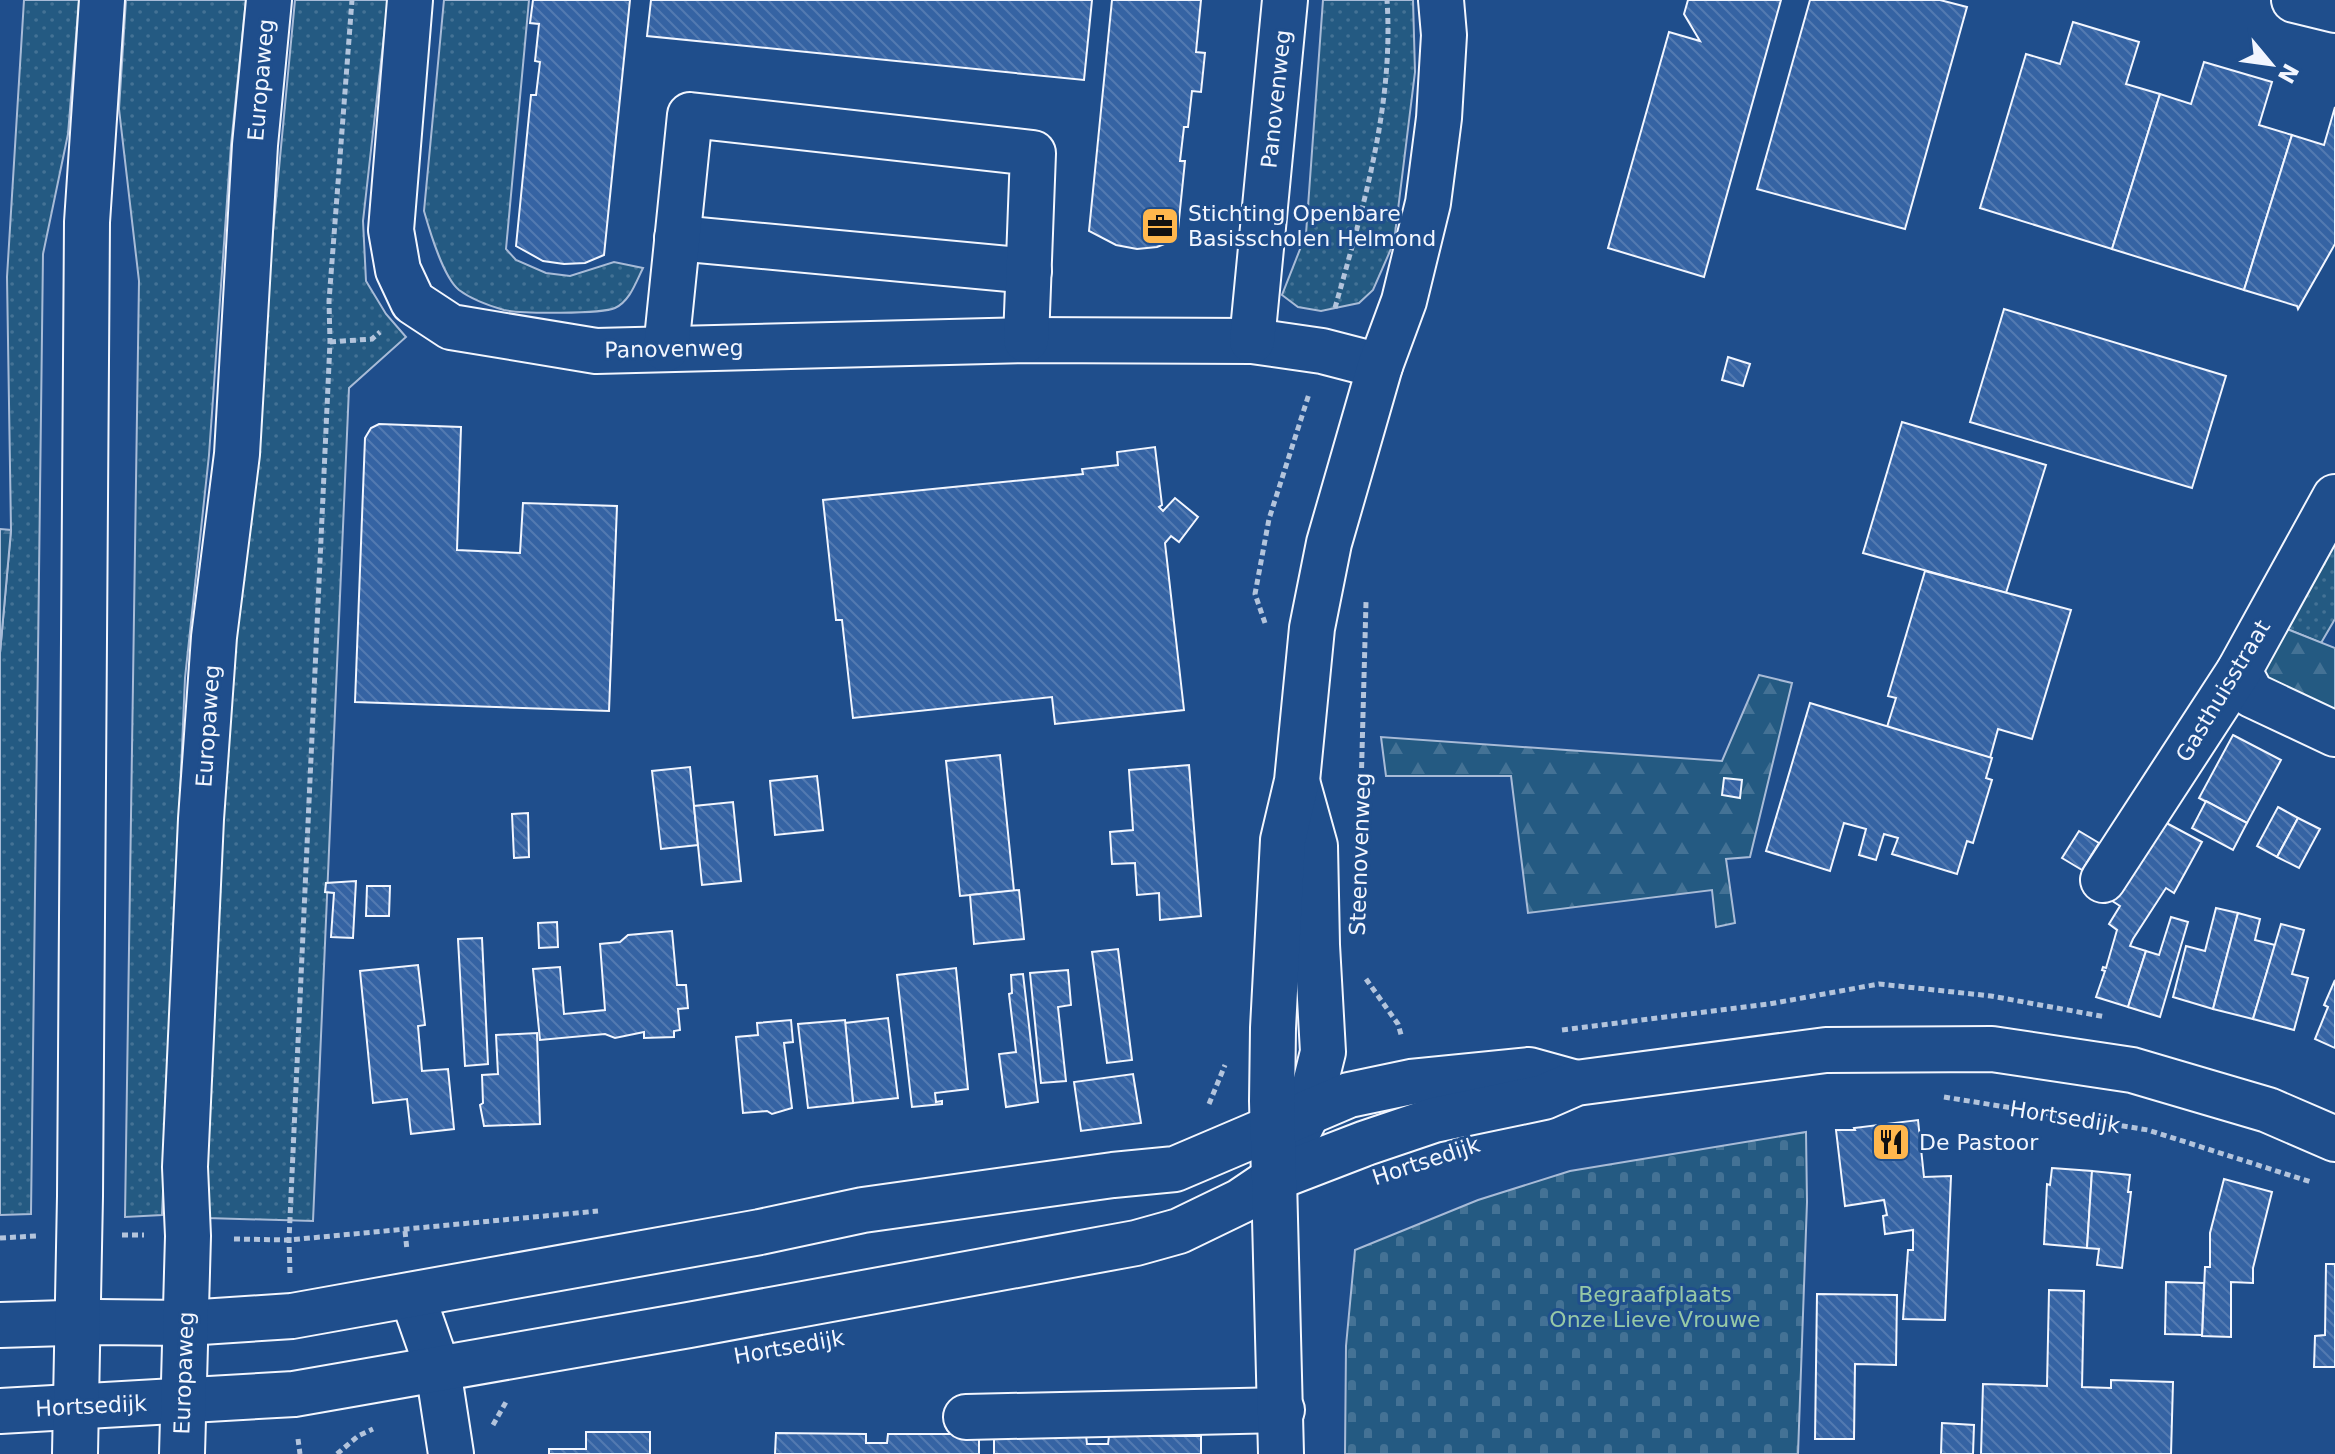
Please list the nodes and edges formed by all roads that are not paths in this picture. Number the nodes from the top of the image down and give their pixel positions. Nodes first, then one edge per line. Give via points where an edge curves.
1 (102, 0) edge
2 (269, 0) edge
3 (410, 0) edge
4 (1285, 0) edge
5 (1441, 0) edge
6 (2294, 0) edge
7 (2335, 10) edge
8 (677, 238) junction
9 (1029, 271) junction
10 (1026, 340) junction
11 (1252, 341) junction
12 (666, 349) junction
13 (1380, 366) junction
14 (2335, 497) edge
15 (2239, 671) junction
16 (2335, 734) edge
17 (2103, 880) dead end
18 (1576, 1083) junction
19 (1291, 1119) junction
20 (2335, 1139) edge
21 (1275, 1178) junction
22 (412, 1295) junction
23 (186, 1323) junction
24 (79, 1324) junction
25 (0, 1325) edge
26 (440, 1389) junction
27 (182, 1401) junction
28 (75, 1407) junction
29 (1282, 1410) junction
30 (0, 1411) edge
31 (966, 1417) dead end
32 (75, 1454) edge
33 (182, 1454) edge
34 (451, 1454) edge
35 (1281, 1454) edge

1 - 24 street via 87,222
2 - 23 street, Europaweg via 237,454 214,637 201,819 185,1167
3 - 12 street, Panovenweg via 391,230 398,270 413,302 451,327 596,351
4 - 11 street, Panovenweg
5 - 13 street via 1439,118 1428,203 1404,301
6 - 7 street
8 - 9 street
8 - 9 street via 690,115 1033,153
8 - 12 street
9 - 10 street
10 - 11 street, Panovenweg
10 - 12 street, Panovenweg
11 - 13 street, Panovenweg
13 - 19 street via 1329,543 1312,628 1297,781 1282,853 1273,1028
14 - 15 street, Gasthuisstraat
15 - 16 street via 2252,695
15 - 17 street, Gasthuisstraat
18 - 19 street, Hortsedijk via 1529,1070 1411,1082 1349,1095
18 - 20 street, Hortsedijk via 1826,1050 1992,1049 2132,1070 2268,1110
18 - 21 street, Hortsedijk via 1544,1097 1434,1120
19 - 21 street
19 - 22 street, Hortsedijk via 1175,1169 863,1210
21 - 26 street, Hortsedijk via 1179,1231 1136,1243
21 - 29 street
22 - 23 street, Hortsedijk via 292,1316
22 - 26 street
23 - 24 street, Hortsedijk
23 - 27 street, Europaweg
24 - 25 street, Hortsedijk
24 - 28 street
26 - 27 street, Hortsedijk
26 - 34 street
27 - 28 street, Hortsedijk
27 - 33 street, Europaweg
28 - 30 street, Hortsedijk
28 - 32 street
29 - 31 street
29 - 35 street

